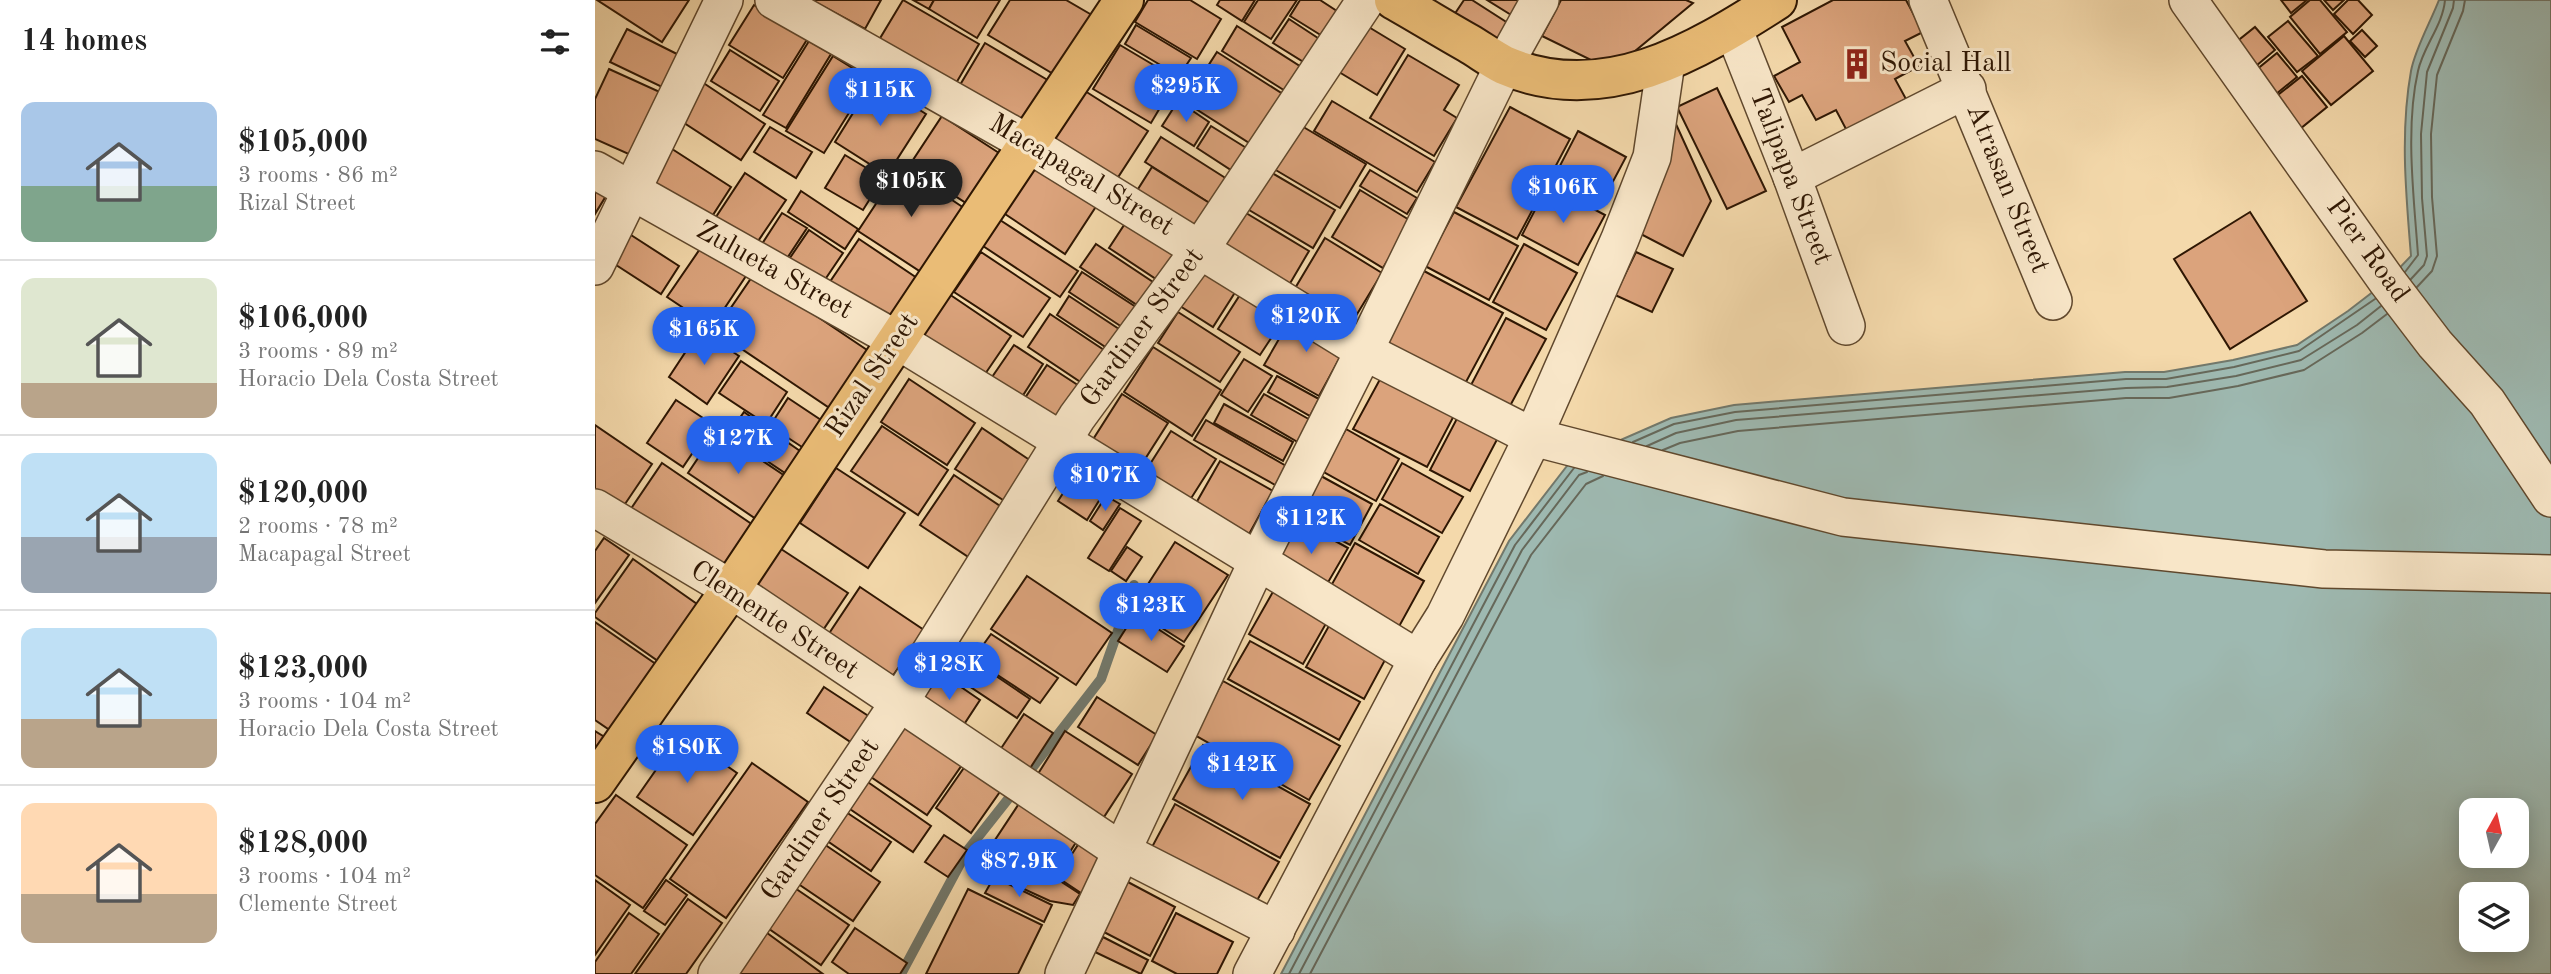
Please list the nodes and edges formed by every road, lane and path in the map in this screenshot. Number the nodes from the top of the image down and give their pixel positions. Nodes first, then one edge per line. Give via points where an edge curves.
1 (724, 0) edge
2 (774, 0) edge
3 (1124, 0) edge
4 (1366, 0) edge
5 (1394, 0) edge
6 (1540, 0) edge
7 (1777, 0) edge
8 (1928, 0) edge
9 (2187, 0) edge
10 (1733, 28) junction
11 (1666, 62) junction
12 (1504, 65) junction
13 (1967, 89) junction
14 (1027, 143) junction
15 (595, 170) edge
16 (1792, 177) junction
17 (632, 192) junction
18 (1201, 248) junction
19 (595, 266) edge
20 (2053, 301) dead end
21 (1846, 326) dead end
22 (897, 340) junction
23 (1364, 351) junction
24 (1533, 437) junction
25 (1062, 442) junction
26 (2551, 498) edge
27 (595, 508) edge
28 (1257, 563) junction
29 (2551, 574) edge
30 (731, 589) junction
31 (1418, 659) junction
32 (899, 703) junction
33 (595, 783) edge
34 (1121, 851) junction
35 (1276, 930) junction
36 (717, 974) edge
37 (1065, 974) edge
38 (1252, 974) edge

1 - 17 street
2 - 14 street, Macapagal Street
3 - 14 main road, Rizal Street
4 - 18 street, Gardiner Street
5 - 12 main road
6 - 12 street
7 - 10 main road
8 - 13 street, Atrasan Street
9 - 26 street, Pier Road via 2387,281 2487,402
10 - 11 main road
10 - 16 street, Talipapa Street
11 - 12 main road via 1635,74 1583,80 1530,74
11 - 24 street via 1652,158
12 - 23 street
13 - 16 street
13 - 20 street, Atrasan Street
14 - 18 street, Macapagal Street
14 - 22 main road, Rizal Street
15 - 17 street, Zulueta Street
16 - 21 street, Talipapa Street
17 - 19 street
17 - 22 street, Zulueta Street
18 - 23 street, Macapagal Street
18 - 25 street, Gardiner Street
22 - 25 street, Zulueta Street
22 - 30 main road, Rizal Street
23 - 24 street, Macapagal Street
23 - 28 street
24 - 29 street, Macapagal Street via 1843,517 2324,569
24 - 31 street via 1445,616
25 - 28 street, Zulueta Street
25 - 32 street, Gardiner Street
27 - 30 street, Clemente Street
28 - 31 street, Zulueta Street
28 - 34 street
30 - 32 street, Clemente Street
30 - 33 main road, Rizal Street
31 - 35 street
32 - 34 street, Clemente Street
32 - 36 street, Gardiner Street
34 - 35 street, Clemente Street
34 - 37 street
35 - 38 street

